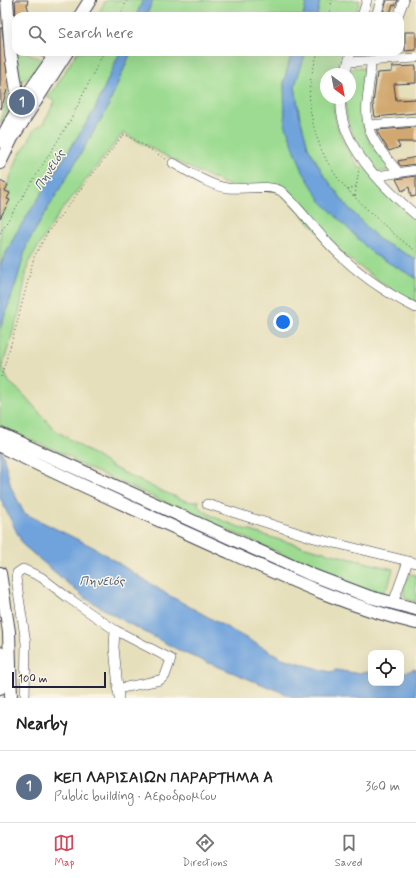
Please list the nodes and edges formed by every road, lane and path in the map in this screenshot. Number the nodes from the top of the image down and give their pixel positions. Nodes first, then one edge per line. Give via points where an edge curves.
1 (7, 0) edge
2 (90, 0) edge
3 (94, 0) edge
4 (127, 0) edge
5 (332, 0) edge
6 (367, 0) edge
7 (381, 0) edge
8 (404, 0) edge
9 (82, 12) edge
10 (89, 12) edge
11 (122, 12) edge
12 (330, 12) edge
13 (363, 12) edge
14 (377, 12) edge
15 (400, 12) edge
16 (4, 22) edge
17 (12, 37) edge
18 (14, 56) edge
19 (55, 56) edge
20 (64, 56) edge
21 (102, 56) edge
22 (317, 56) edge
23 (350, 56) edge
24 (416, 58) edge
25 (374, 59) edge
26 (348, 62) junction
27 (346, 68) edge
28 (341, 104) edge
29 (18, 108) junction
30 (416, 121) edge
31 (22, 123) junction
32 (369, 125) junction
33 (1, 136) edge
34 (365, 162) junction
35 (0, 163) edge
36 (173, 163) joint
37 (416, 170) edge
38 (398, 172) junction
39 (377, 176) junction
40 (357, 186) junction
41 (348, 190) junction
42 (355, 196) junction
43 (416, 215) edge
44 (0, 233) edge
45 (416, 251) edge
46 (416, 308) edge
47 (1, 377) dead end
48 (0, 434) edge
49 (0, 446) edge
50 (207, 504) dead end
51 (412, 562) edge
52 (0, 573) edge
53 (393, 604) junction
54 (416, 609) edge
55 (416, 623) edge
56 (116, 630) junction
57 (0, 653) edge
58 (0, 688) edge
59 (118, 694) edge
60 (10, 698) edge
61 (25, 698) edge

1 - 16 main road
2 - 9 main road
3 - 10 main road
4 - 11 path
5 - 12 path
6 - 13 street
7 - 14 street
8 - 15 street
16 - 17 main road
18 - 29 main road
19 - 29 main road
20 - 31 main road
21 - 44 path via 70,121
22 - 41 path via 310,84 313,120 328,162
23 - 26 street
24 - 25 street
25 - 26 street
25 - 32 street via 367,101
26 - 27 street
28 - 34 street via 346,131
29 - 31 main road
29 - 33 main road
30 - 32 street
31 - 35 main road
32 - 38 street via 374,140
34 - 39 street
34 - 40 path via 359,168
36 - 46 street via 226,188 278,189 329,244 360,272 396,298
36 - 47 path via 128,136 120,137 48,232 34,257
37 - 38 street
38 - 39 street
39 - 43 street
40 - 41 path
40 - 42 path
41 - 42 path
42 - 45 path via 388,229
48 - 53 main road via 312,574
49 - 55 main road via 296,582 366,609
50 - 51 street via 314,538
51 - 53 street
52 - 60 main road via 9,632
53 - 54 main road
56 - 59 street via 114,647
56 - 59 street via 171,659 165,676 160,680
56 - 61 street via 67,598 41,576 27,569 19,570 16,578 26,643
57 - 58 main road

